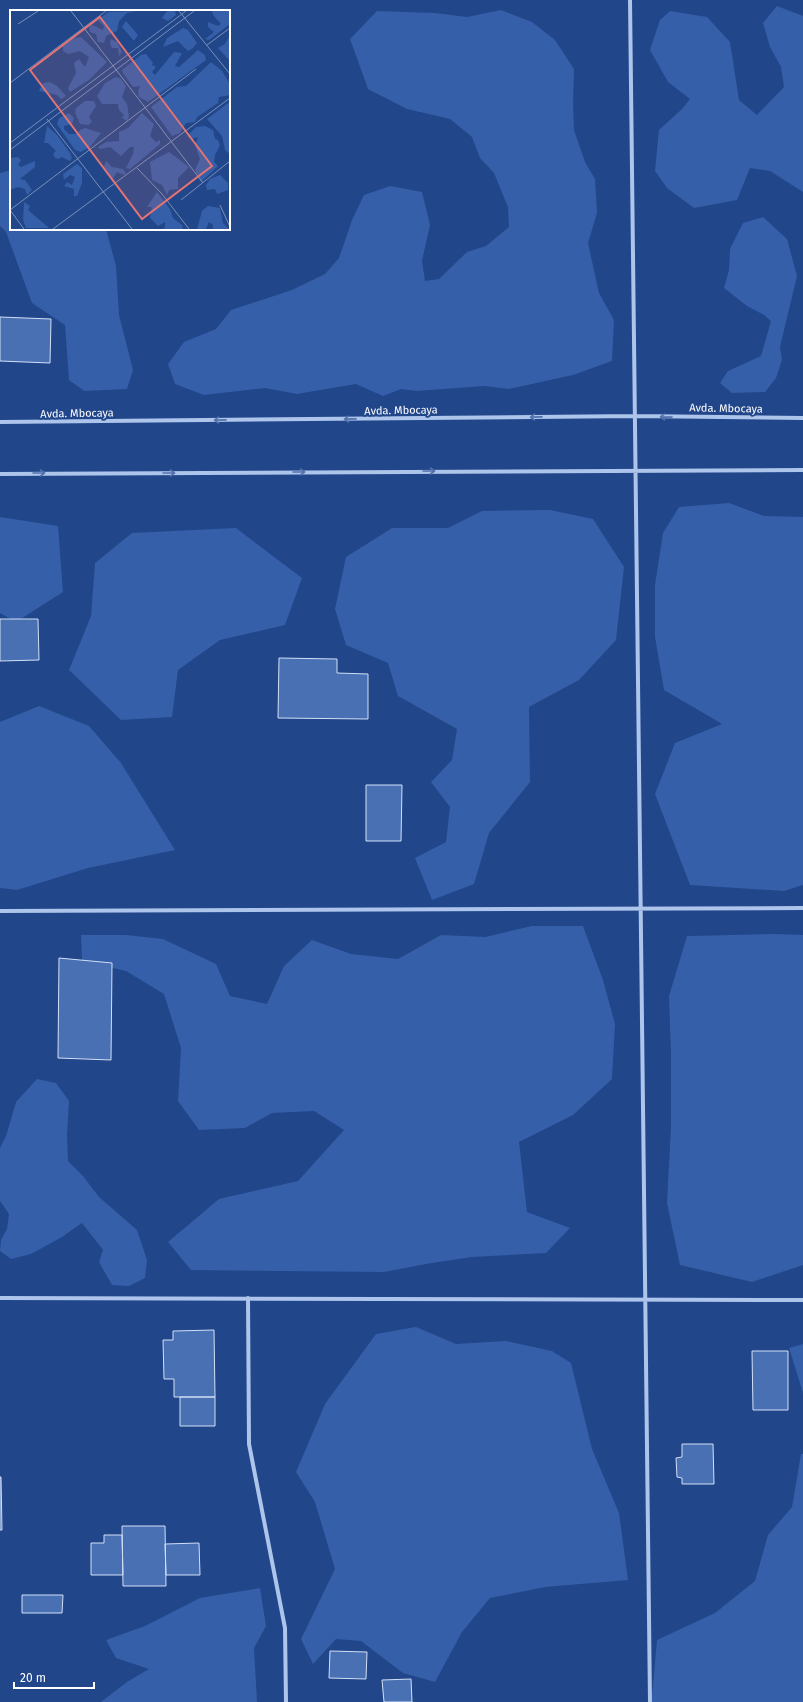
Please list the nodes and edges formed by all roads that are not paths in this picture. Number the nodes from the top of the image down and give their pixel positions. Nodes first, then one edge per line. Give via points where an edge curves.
1 (630, 0) edge
2 (636, 416) junction
3 (803, 418) edge
4 (0, 422) edge
5 (636, 470) junction
6 (803, 470) edge
7 (0, 474) edge
8 (640, 908) junction
9 (803, 908) edge
10 (0, 911) edge
11 (0, 1298) edge
12 (248, 1298) junction
13 (644, 1299) junction
14 (803, 1300) edge
15 (286, 1702) edge
16 (650, 1702) edge

1 - 2 street
3 -> 2 street, Avda. Mbocaya
2 -> 4 street, Avda. Mbocaya
2 - 5 street
5 - 6 street
7 -> 5 street
5 - 8 street
8 - 9 street
8 - 10 street
8 - 13 street
11 - 12 street
12 - 13 street
12 - 15 street via 249,1444 285,1628
13 - 14 street
13 - 16 street

